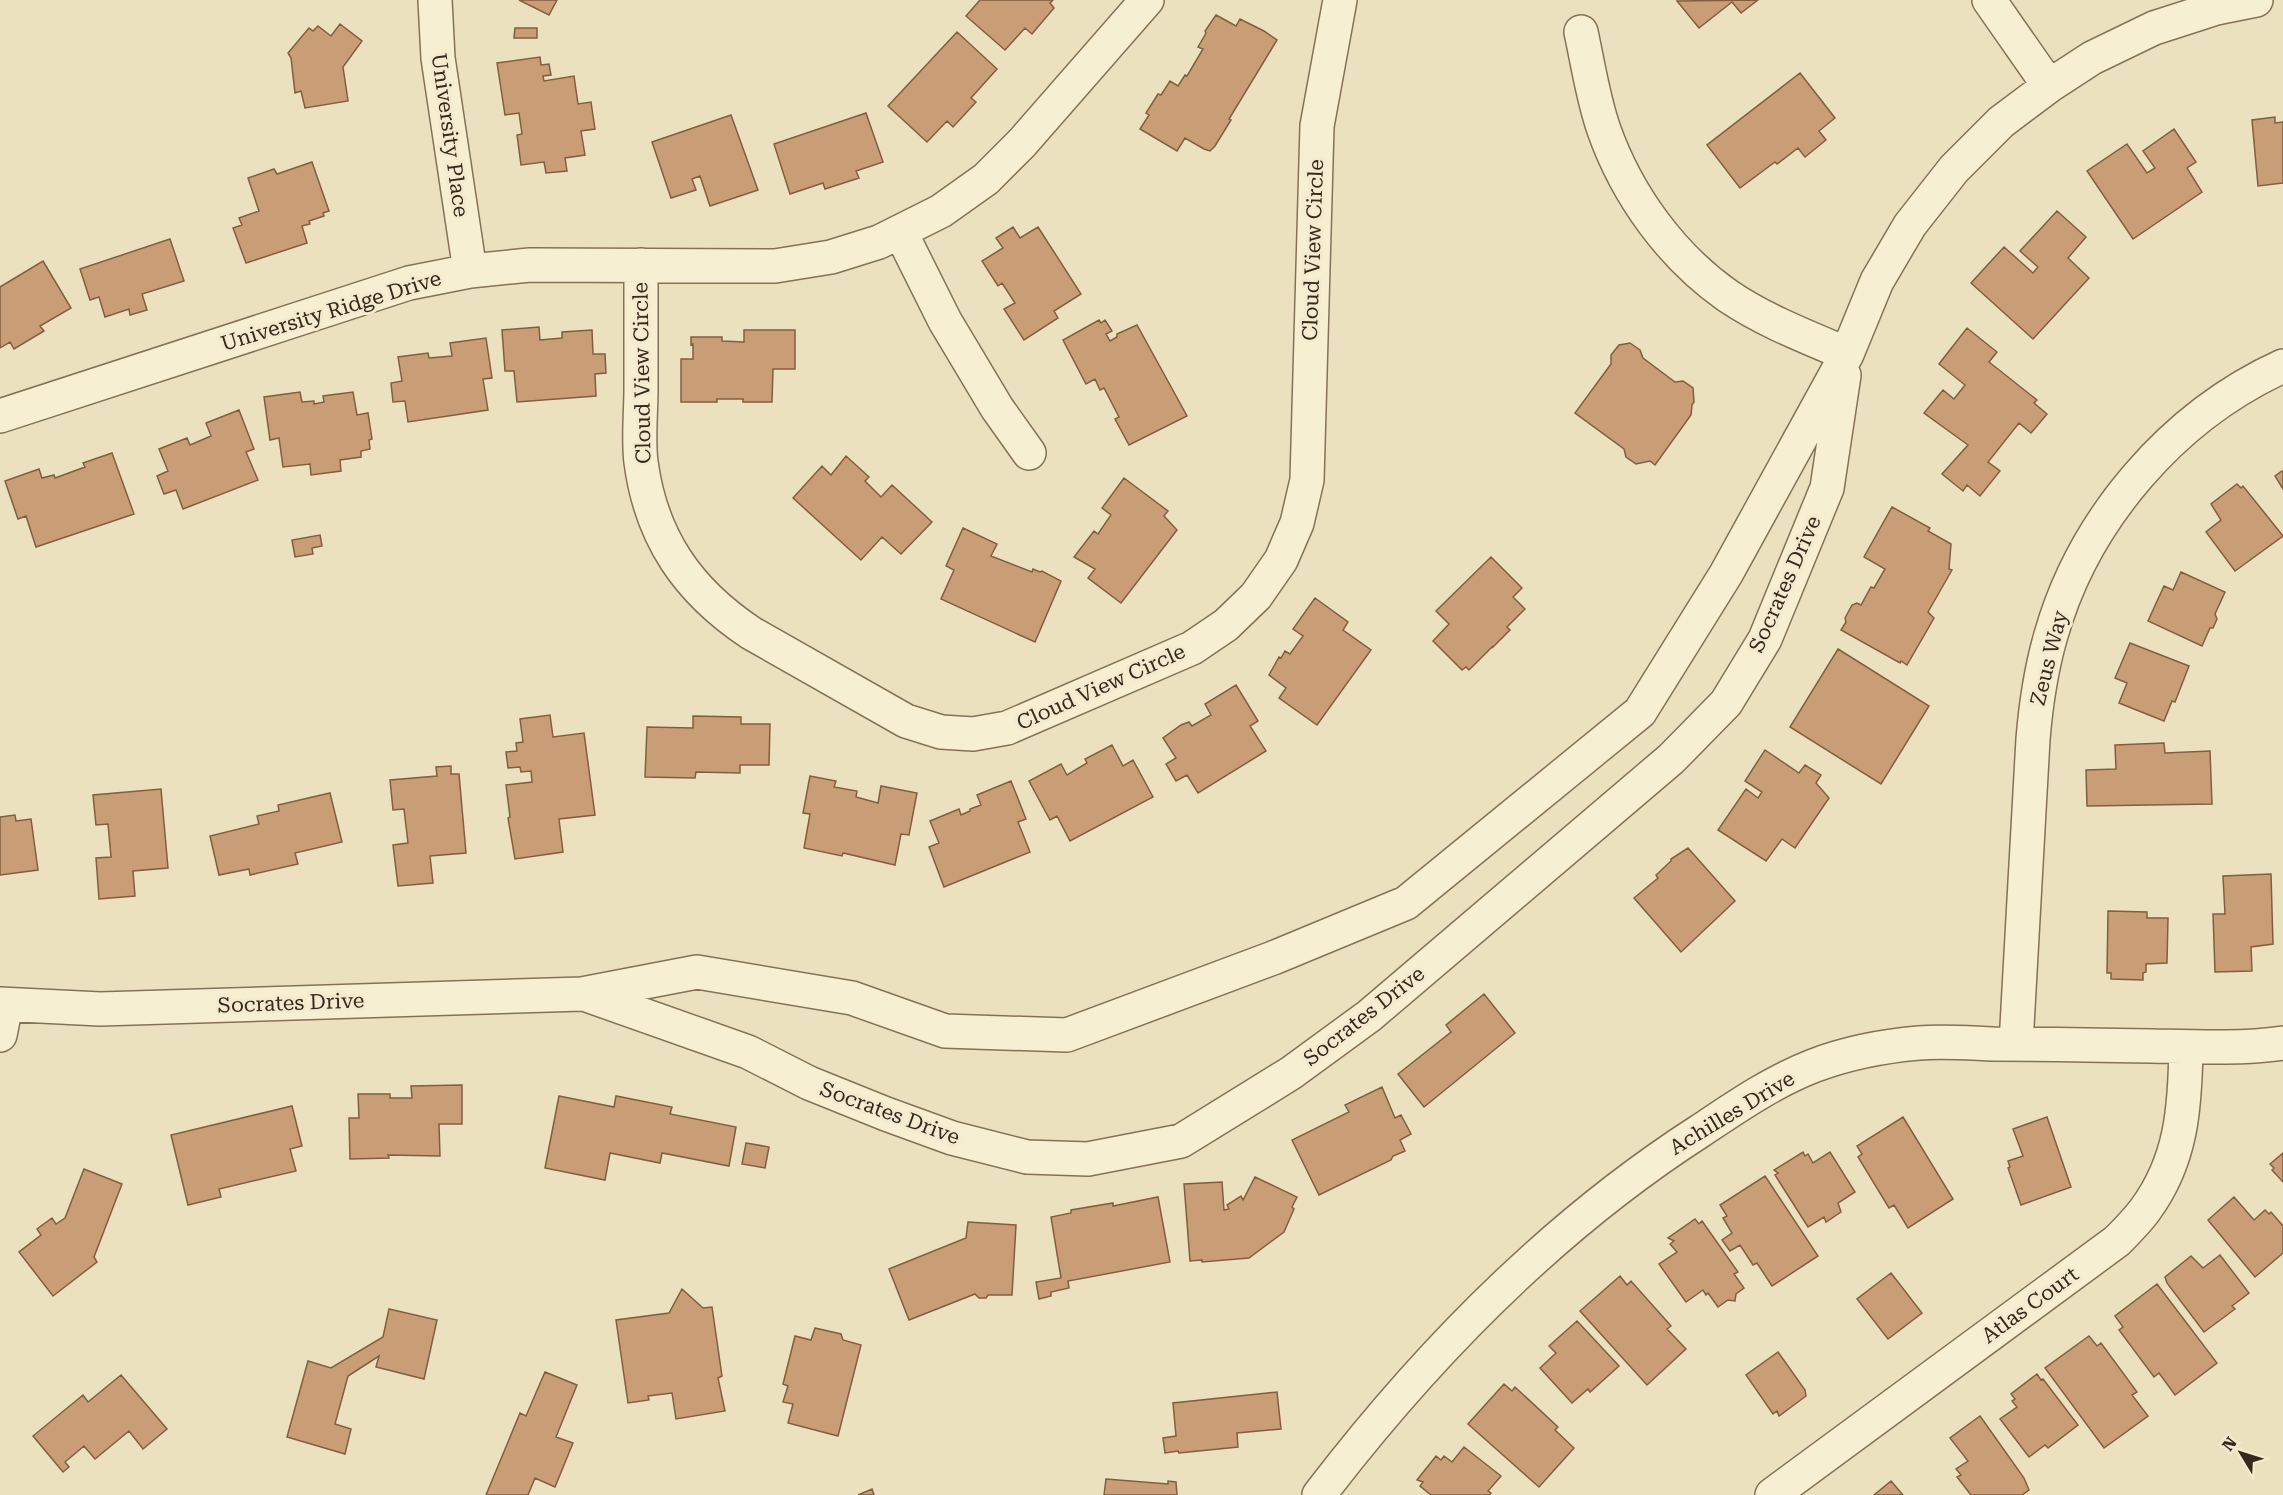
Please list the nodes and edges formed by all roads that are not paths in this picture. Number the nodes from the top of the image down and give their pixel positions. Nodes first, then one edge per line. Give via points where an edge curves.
1 (435, 0) edge
2 (1147, 0) edge
3 (1340, 0) edge
4 (1989, 0) edge
5 (2256, 0) edge
6 (1581, 32) dead end
7 (2049, 86) junction
8 (901, 233) junction
9 (642, 265) junction
10 (470, 271) junction
11 (1847, 354) junction
12 (2283, 366) edge
13 (0, 416) edge
14 (1029, 453) dead end
15 (582, 994) junction
16 (2, 1015) edge
17 (2283, 1043) edge
18 (2016, 1044) junction
19 (2186, 1047) junction
20 (1318, 1495) edge
21 (1772, 1495) edge

1 - 10 street, University Place via 438,58
2 - 8 street, University Ridge Drive via 986,179
3 - 9 street, Cloud View Circle via 1317,126 1307,480 1297,523 1281,560 1256,596 1226,625 1192,648 1007,728 973,734 941,732 906,722 751,633 727,617 691,582 665,544 649,503 641,460
4 - 7 street
5 - 7 street, Socrates Drive via 2154,28 2092,58
6 - 11 street via 1604,129 1626,180 1654,224 1687,262 1728,296 1775,323
7 - 11 street, Socrates Drive via 2001,122 1962,161 1910,225 1877,281
8 - 9 street, University Ridge Drive via 831,257 775,266
8 - 14 street via 945,321
9 - 10 street, University Ridge Drive via 530,265
10 - 13 street, University Ridge Drive via 409,284
11 - 15 street, Socrates Drive via 1726,574 1641,712 1406,903 1274,958 1067,1035 945,1031 852,998 697,972
11 - 15 street, Socrates Drive via 1827,488 1765,639 1726,703 1671,759 1369,1016 1291,1073 1181,1141 1088,1159 1027,1157 952,1138 897,1118 809,1083 748,1052
12 - 18 street, Zeus Way via 2216,404 2170,442 2132,483 2100,527 2070,582 2051,634 2038,688
15 - 16 street, Socrates Drive
17 - 19 street, Achilles Drive
18 - 19 street, Achilles Drive
18 - 20 street, Achilles Drive via 1921,1043 1864,1050 1813,1066 1764,1089 1657,1160 1519,1271 1427,1363
19 - 21 street, Atlas Court via 2186,1095 2179,1140 2155,1194 2117,1241

